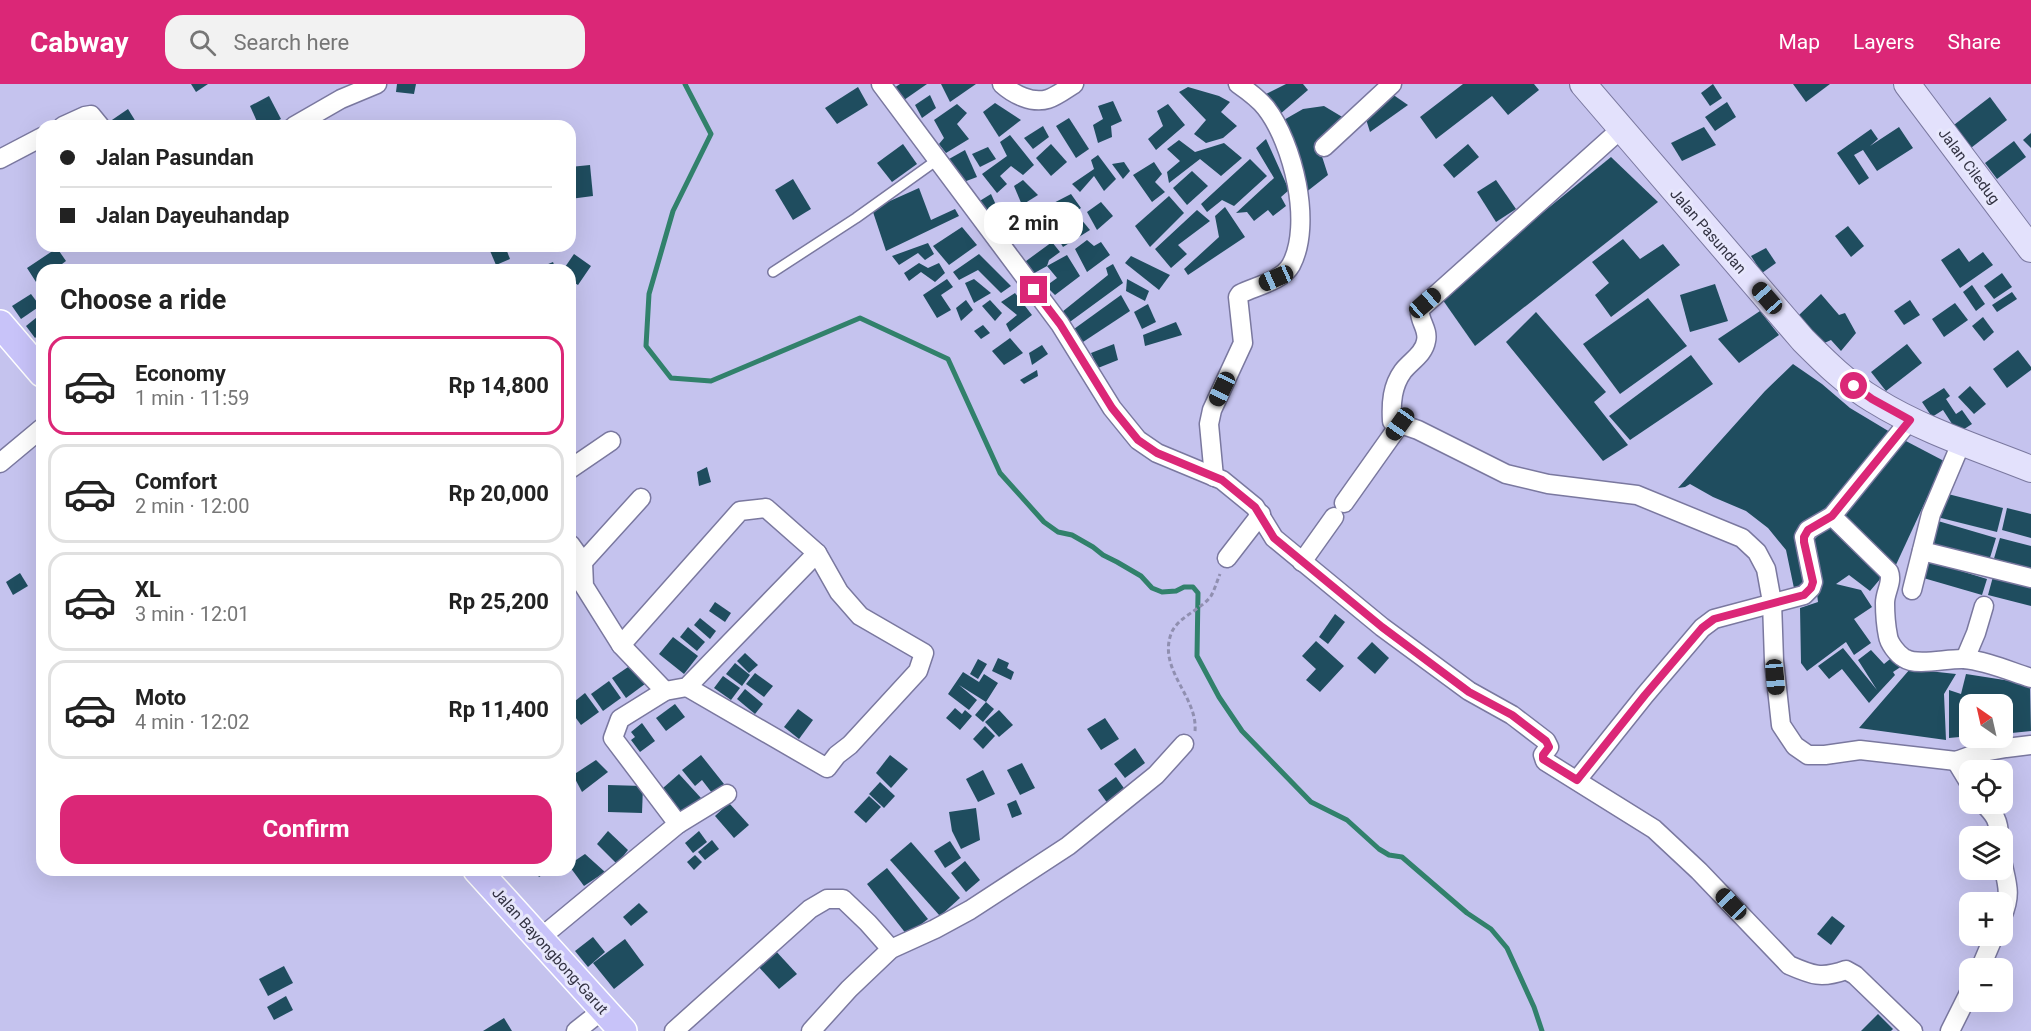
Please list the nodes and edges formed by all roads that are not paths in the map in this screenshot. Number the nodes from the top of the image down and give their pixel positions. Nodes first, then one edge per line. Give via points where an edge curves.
1 (377, 84) edge
2 (881, 84) edge
3 (1002, 84) edge
4 (1074, 84) edge
5 (1238, 84) edge
6 (1392, 84) edge
7 (1583, 84) edge
8 (1907, 84) edge
9 (76, 120) edge
10 (95, 120) edge
11 (304, 120) edge
12 (1621, 129) junction
13 (36, 140) edge
14 (1324, 147) dead end
15 (0, 159) edge
16 (936, 160) junction
17 (2029, 241) edge
18 (773, 272) dead end
19 (0, 324) edge
20 (36, 357) edge
21 (1910, 420) junction
22 (1400, 424) junction
23 (36, 433) edge
24 (611, 441) dead end
25 (1962, 441) junction
26 (0, 463) edge
27 (576, 465) edge
28 (2031, 469) edge
29 (1218, 478) junction
30 (641, 498) dead end
31 (1258, 510) junction
32 (1832, 516) junction
33 (1922, 551) junction
34 (576, 552) edge
35 (817, 554) junction
36 (1227, 558) road end
37 (583, 562) junction
38 (1302, 562) junction
39 (2031, 578) edge
40 (1912, 590) dead end
41 (1781, 600) junction
42 (1984, 606) dead end
43 (621, 645) junction
44 (1965, 659) junction
45 (2031, 678) edge
46 (687, 687) junction
47 (665, 691) junction
48 (1184, 744) road end
49 (2031, 746) edge
50 (1956, 761) junction
51 (1959, 766) edge
52 (1577, 780) junction
53 (727, 794) dead end
54 (678, 824) junction
55 (482, 876) edge
56 (539, 939) junction
57 (891, 949) junction
58 (604, 1009) junction
59 (1960, 1012) edge
60 (576, 1031) edge
61 (623, 1031) edge
62 (674, 1031) edge
63 (811, 1031) edge
64 (1913, 1031) edge
65 (1950, 1031) edge

1 - 11 street
2 - 16 street
3 - 4 street via 1022,97 1041,100
5 - 29 street via 1265,107 1287,148 1298,196 1299,233 1287,271 1238,297 1243,343 1209,424
6 - 14 street
7 - 12 street, Jalan Pasundan
8 - 17 street, Jalan Ciledug
9 - 10 street via 90,115
12 - 21 street, Jalan Pasundan via 1803,340 1836,373
12 - 22 street via 1420,309 1426,344 1395,385 1391,405 1392,422
13 - 15 street
16 - 18 lane
16 - 29 street via 1060,324 1112,408 1138,440 1157,453
19 - 20 main road
21 - 25 street, Jalan Pasundan
21 - 32 street
22 - 38 street
22 - 41 street via 1506,474 1548,484 1637,495 1742,538 1756,552
23 - 26 street
24 - 27 street
25 - 28 street, Jalan Pasundan
25 - 33 street via 1931,514
29 - 31 street
30 - 37 street
31 - 36 street
31 - 38 street via 1274,538
32 - 41 street via 1808,530 1804,537 1813,585 1804,595
32 - 44 street via 1889,572 1885,605 1888,637 1896,651 1915,662
33 - 39 street
33 - 40 street
34 - 37 street
35 - 43 street via 766,508 740,511
35 - 46 street
35 - 46 street via 839,592 860,616 924,653 918,671 850,745 827,768
37 - 43 street via 584,586
38 - 52 street via 1469,692 1512,715 1546,741 1549,747 1543,759
41 - 50 street via 1778,709 1781,725 1795,746 1808,755 1860,750
41 - 52 street via 1714,619 1702,628
42 - 44 street
43 - 47 street
44 - 45 street
46 - 47 street
47 - 54 street via 620,719 613,738
48 - 57 street via 1156,775 1068,846 970,910
49 - 50 street via 1978,753
50 - 51 street
52 - 64 street via 1654,830 1789,965 1822,976 1846,970
53 - 54 street
54 - 56 street
55 - 56 main road, Jalan Bayongbong-Garut
56 - 58 main road, Jalan Bayongbong-Garut
57 - 62 street via 843,899 827,899 810,909
57 - 63 street
58 - 60 street
58 - 61 main road, Jalan Bayongbong-Garut
59 - 65 street

